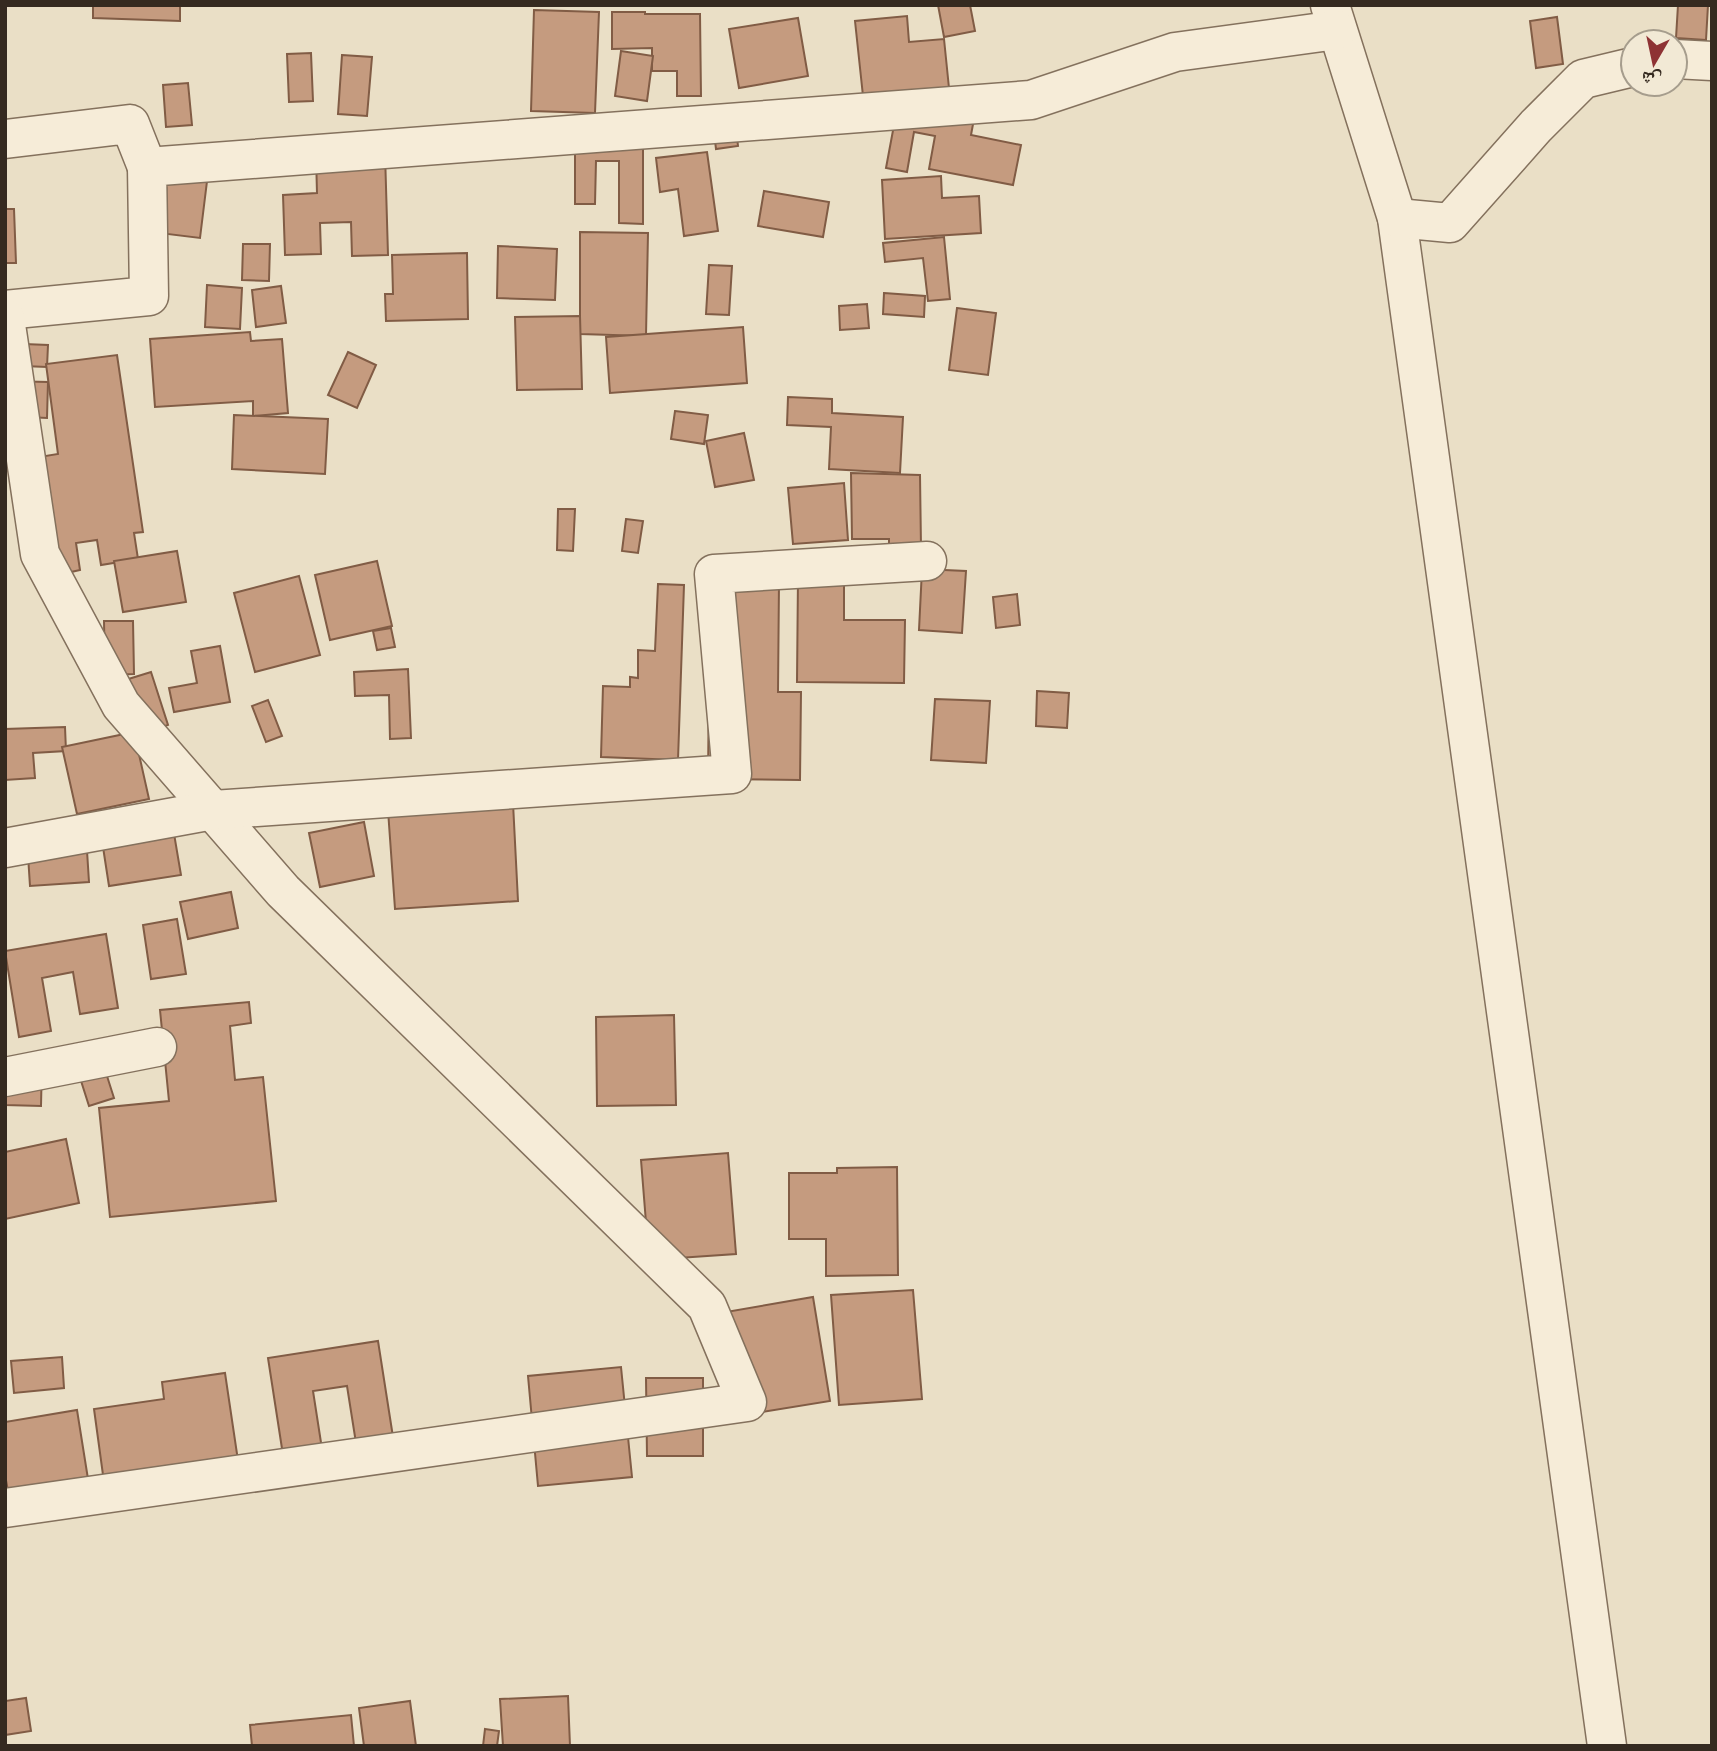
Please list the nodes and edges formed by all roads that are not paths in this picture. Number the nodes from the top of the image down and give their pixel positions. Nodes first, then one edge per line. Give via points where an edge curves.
1 (1333, 18) edge
2 (1689, 60) edge
3 (1712, 61) edge
4 (1619, 70) edge
5 (5, 139) edge
6 (147, 167) junction
7 (1397, 218) junction
8 (5, 310) edge
9 (5, 318) edge
10 (927, 561) dead end
11 (213, 810) junction
12 (5, 848) edge
13 (157, 1046) dead end
14 (5, 1077) edge
15 (5, 1508) edge
16 (1607, 1746) edge

1 - 6 street via 1175,52 1031,100
1 - 7 street
2 - 3 street
4 - 7 street via 1583,79 1450,223
5 - 6 street via 130,124
6 - 8 street via 149,296
7 - 16 street
9 - 11 street via 40,554 121,705
10 - 11 street via 714,574 732,774
11 - 12 street
11 - 15 street via 283,891 707,1306 747,1402
13 - 14 street

